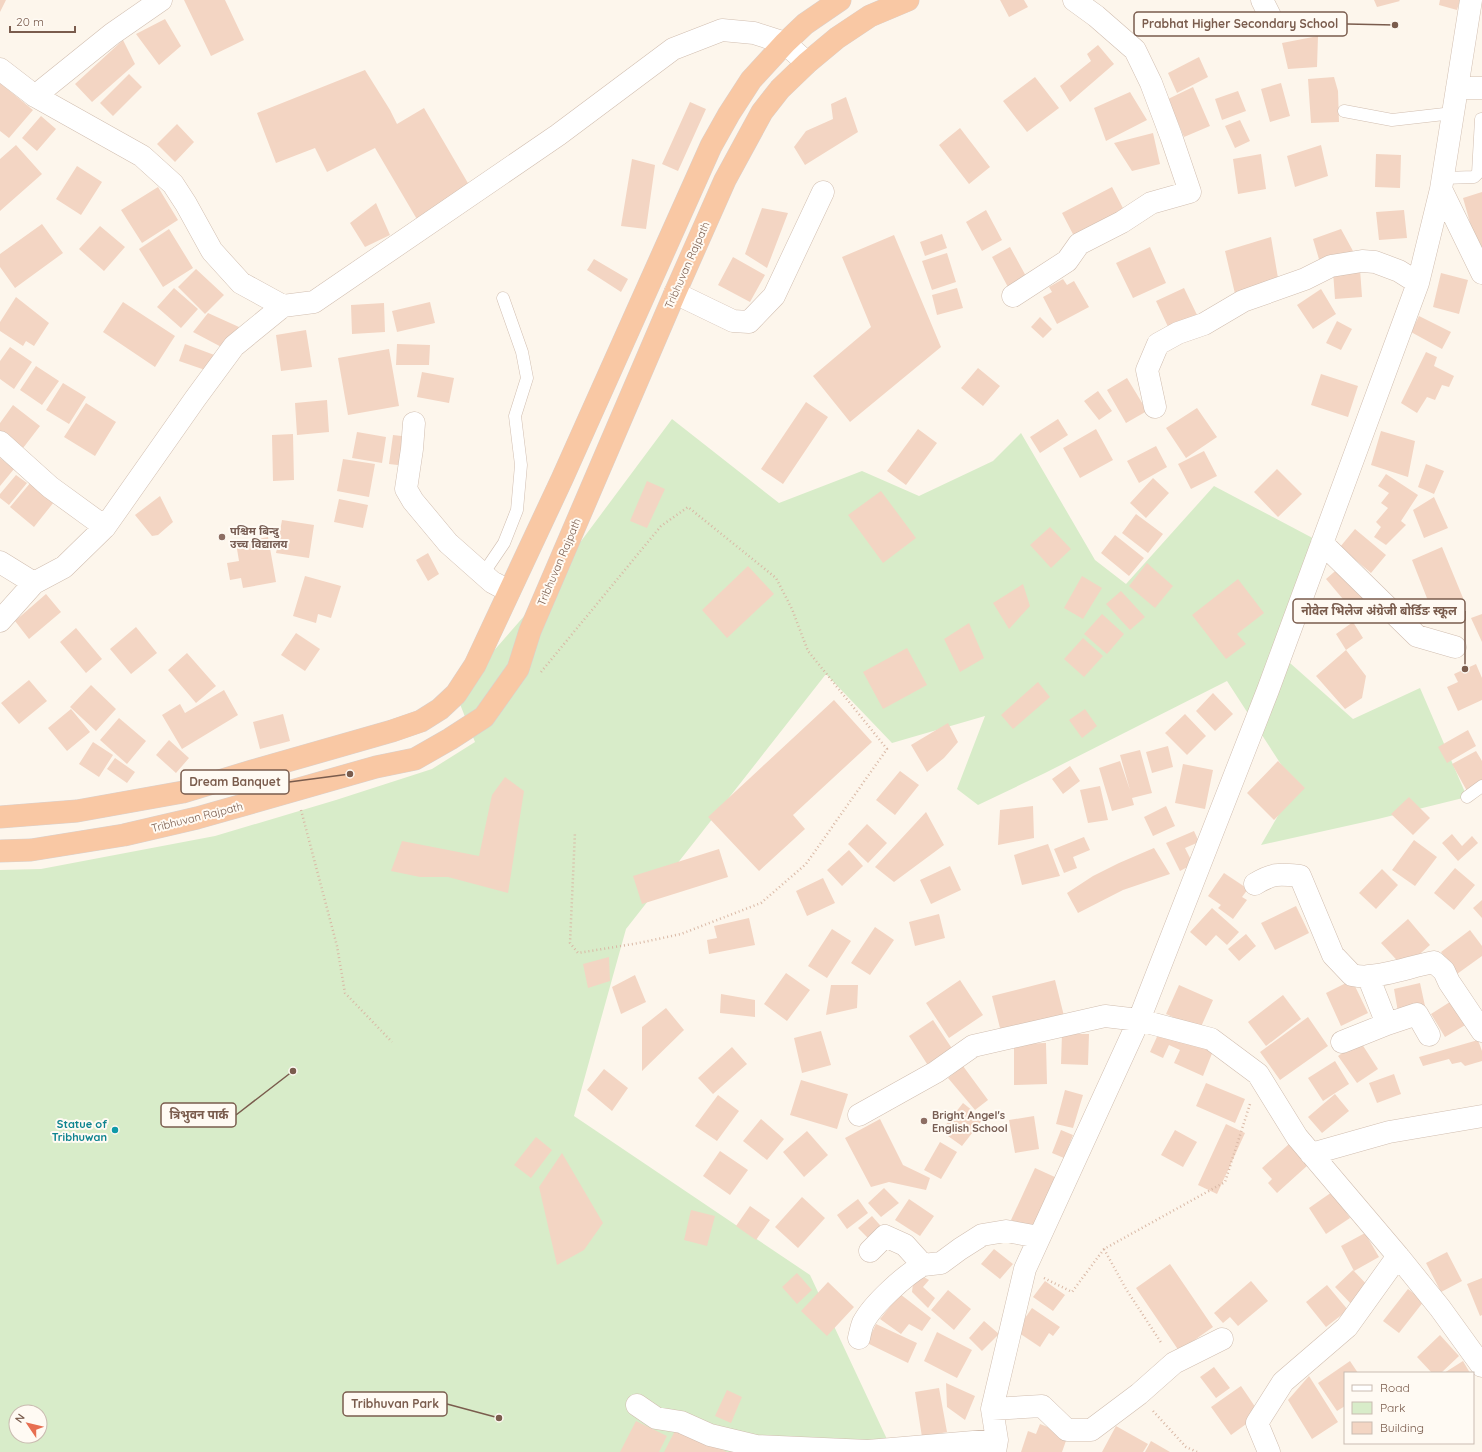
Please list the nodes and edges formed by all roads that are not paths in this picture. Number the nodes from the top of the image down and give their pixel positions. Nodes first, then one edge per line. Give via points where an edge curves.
1 (161, 0) edge
2 (840, 0) edge
3 (908, 0) edge
4 (1074, 0) edge
5 (1471, 0) edge
6 (785, 43) junction
7 (807, 63) junction
8 (0, 69) edge
9 (1457, 88) junction
10 (1482, 88) edge
11 (35, 96) junction
12 (1344, 111) dead end
13 (1453, 113) junction
14 (1481, 119) dead end
15 (1442, 184) junction
16 (823, 192) dead end
17 (1482, 274) edge
18 (1418, 283) junction
19 (675, 293) junction
20 (1013, 296) dead end
21 (503, 298) dead end
22 (283, 306) junction
23 (1155, 407) dead end
24 (414, 423) dead end
25 (0, 442) edge
26 (105, 526) junction
27 (1322, 543) junction
28 (0, 562) edge
29 (483, 574) junction
30 (34, 583) junction
31 (509, 591) junction
32 (0, 621) edge
33 (1455, 647) dead end
34 (1482, 786) edge
35 (1467, 797) dead end
36 (77, 811) junction
37 (0, 817) edge
38 (80, 842) junction
39 (0, 851) edge
40 (1255, 884) dead end
41 (1368, 976) junction
42 (1138, 1020) junction
43 (1387, 1024) junction
44 (1482, 1031) edge
45 (1429, 1035) dead end
46 (1342, 1042) dead end
47 (859, 1115) dead end
48 (1482, 1116) edge
49 (1311, 1154) junction
50 (1039, 1237) junction
51 (870, 1251) dead end
52 (1398, 1256) junction
53 (923, 1265) junction
54 (860, 1338) dead end
55 (1222, 1339) dead end
56 (1482, 1366) edge
57 (637, 1406) dead end
58 (992, 1409) junction
59 (996, 1446) edge
60 (753, 1449) edge
61 (1269, 1452) edge

1 - 11 street via 112,34
2 - 6 highway via 805,24
3 - 7 highway, Tribhuvan Rajpath via 870,16 837,38
4 - 20 street via 1135,50 1151,82 1172,136 1190,192 1151,204 1079,244 1067,261
5 - 9 street
6 - 7 street
6 - 22 street via 754,33 722,30 673,49 558,135 314,302
6 - 31 highway via 751,80 711,146
7 - 19 highway, Tribhuvan Rajpath via 780,89 762,112 725,180
8 - 11 street
9 - 10 street
9 - 13 street
11 - 22 street via 142,156 173,184 212,252 241,283
12 - 13 lane via 1392,120
13 - 15 street
14 - 15 lane via 1478,173 1474,177
15 - 17 street
15 - 18 street
16 - 19 street via 774,296 749,322 733,321
18 - 23 street via 1399,271 1375,262 1362,261 1331,266 1305,279 1243,301 1204,324 1178,333 1158,344 1147,370
18 - 27 street
19 - 38 highway, Tribhuvan Rajpath via 530,630 518,669 484,717 415,759 376,767 197,818
21 - 29 lane via 522,352 527,378 515,416 521,465 518,510 504,543
22 - 26 street via 234,346
24 - 29 street via 406,489 448,542
25 - 26 street via 50,486
26 - 30 street via 64,567
27 - 33 street via 1417,636
27 - 42 street via 1265,697
28 - 30 street
29 - 31 street
30 - 32 street
31 - 36 highway via 475,665 456,694 440,709 421,721 183,792
34 - 35 lane
36 - 37 highway
36 - 38 highway
38 - 39 highway, Tribhuvan Rajpath via 31,850
40 - 41 street via 1267,877 1281,874 1300,876 1334,955 1352,975
41 - 43 street
41 - 44 street via 1434,962 1444,971
42 - 47 street via 1105,1016 973,1046 936,1072
42 - 49 street via 1211,1039 1258,1074 1297,1137
42 - 50 street
43 - 45 street via 1416,1014
43 - 46 street
48 - 49 street via 1389,1132
49 - 52 street
50 - 53 street via 1006,1232 982,1235 941,1263
50 - 58 street via 1025,1268
51 - 53 street via 885,1236 905,1245
52 - 56 street
52 - 61 street via 1348,1327 1283,1382 1256,1423
53 - 54 street via 909,1273 875,1306 862,1324
55 - 58 street via 1174,1363 1139,1394 1091,1430 1067,1430 1042,1406
57 - 60 street via 656,1418 681,1422
58 - 59 street
59 - 60 street via 868,1451

